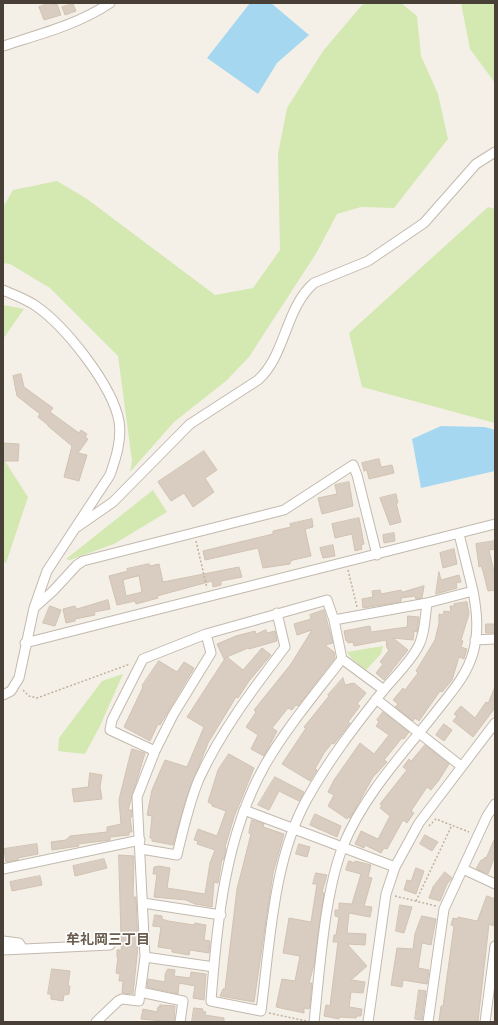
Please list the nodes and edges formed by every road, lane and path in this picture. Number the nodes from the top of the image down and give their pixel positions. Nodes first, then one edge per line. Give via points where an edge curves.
1 (110, 3) edge
2 (3, 46) edge
3 (495, 152) edge
4 (3, 290) edge
5 (495, 524) edge
6 (77, 527) junction
7 (194, 534) junction
8 (459, 534) junction
9 (377, 555) junction
10 (347, 562) junction
11 (473, 591) junction
12 (209, 596) junction
13 (427, 603) junction
14 (34, 608) junction
15 (277, 613) junction
16 (359, 616) junction
17 (334, 620) junction
18 (206, 634) junction
19 (475, 640) junction
20 (495, 640) edge
21 (25, 643) junction
22 (143, 659) junction
23 (342, 659) junction
24 (16, 684) junction
25 (384, 690) junction
26 (3, 695) edge
27 (376, 699) junction
28 (493, 727) edge
29 (419, 732) junction
30 (155, 751) junction
31 (461, 766) junction
32 (495, 804) edge
33 (244, 810) junction
34 (419, 822) junction
35 (452, 825) junction
36 (293, 828) junction
37 (479, 835) junction
38 (140, 845) junction
39 (343, 847) junction
40 (395, 867) junction
41 (3, 869) edge
42 (463, 869) junction
43 (495, 884) edge
44 (386, 894) junction
45 (416, 901) junction
46 (144, 903) junction
47 (444, 909) junction
48 (221, 915) junction
49 (3, 941) edge
50 (110, 945) dead end
51 (495, 946) edge
52 (23, 949) junction
53 (3, 950) edge
54 (145, 957) junction
55 (214, 967) junction
56 (140, 992) junction
57 (261, 1011) junction
58 (96, 1022) edge
59 (180, 1022) edge
60 (309, 1022) edge
61 (314, 1022) edge
62 (368, 1022) edge
63 (428, 1022) edge
64 (485, 1022) edge

1 - 2 street via 66,26
3 - 6 street via 476,164 424,223 368,261 314,283 307,289 268,372 190,424 113,502
4 - 6 street via 36,306 62,330 104,384 115,406 120,439 115,460 110,475
5 - 8 street
6 - 14 street via 47,572
7 - 9 street via 284,510 353,466
7 - 12 path
7 - 14 street via 83,561
8 - 9 street
8 - 11 street
9 - 10 street
10 - 12 street
10 - 16 path
11 - 13 street
11 - 19 street via 478,621
12 - 21 street
13 - 16 street
13 - 25 street via 419,646
14 - 21 street
15 - 17 street via 327,600
15 - 18 street
15 - 38 street via 284,647 218,741 199,780 187,813 177,855
16 - 17 street
17 - 23 street
18 - 22 street
18 - 30 street via 211,653 173,715
19 - 20 street
19 - 29 street via 472,655 459,682
21 - 24 street
22 - 24 path via 37,698 29,696
22 - 30 street via 112,720 110,730
23 - 25 street
23 - 33 street via 283,736
24 - 26 street via 11,691
25 - 27 street
27 - 29 street
27 - 36 street via 322,773
28 - 31 street
29 - 31 street
29 - 39 street via 373,791
30 - 38 street via 137,797
31 - 34 street
32 - 37 street
33 - 36 street
33 - 48 street via 232,850
34 - 35 path via 427,829 436,818
34 - 40 street
35 - 37 path
35 - 45 path
36 - 39 street
36 - 57 street via 278,886
37 - 42 street
38 - 41 street
38 - 46 street
39 - 40 street
39 - 61 street via 328,914
40 - 44 street
42 - 43 street
42 - 47 street
44 - 45 path
44 - 62 street
45 - 47 path
46 - 48 street
46 - 54 street
47 - 63 street
48 - 55 street
49 - 52 street via 18,943
50 - 52 street
51 - 64 street
52 - 53 street
54 - 55 street
54 - 56 street
55 - 57 street via 211,1000
56 - 58 street via 139,1001 122,999
56 - 59 street via 183,1001
57 - 60 path

